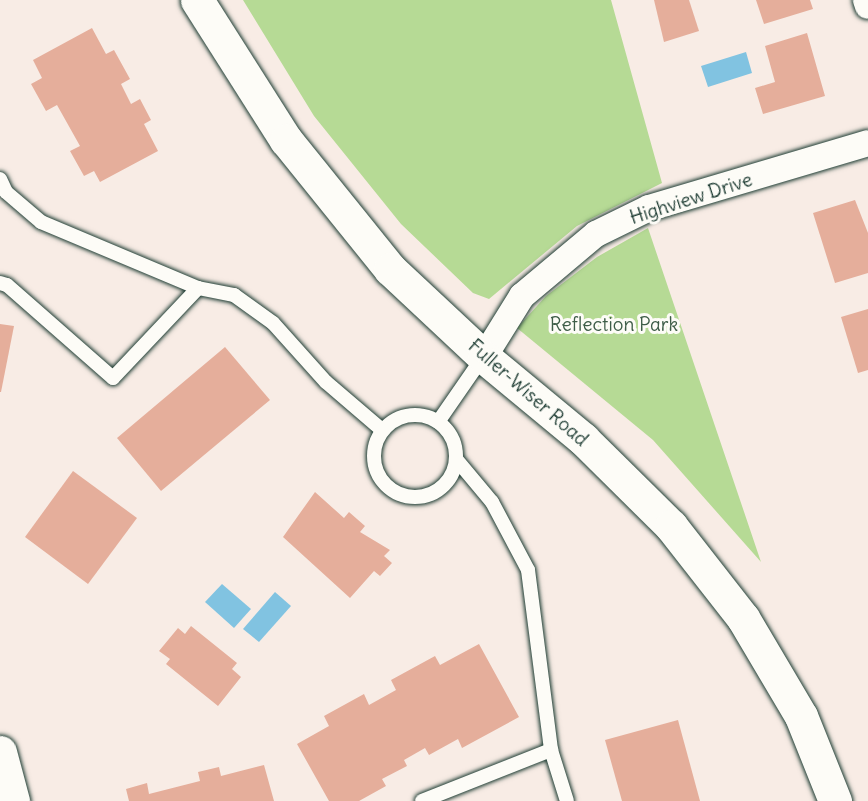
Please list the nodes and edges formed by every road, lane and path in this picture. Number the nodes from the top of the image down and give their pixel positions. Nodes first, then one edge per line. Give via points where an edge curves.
1 (197, 0) edge
2 (866, 0) edge
3 (868, 6) edge
4 (868, 144) edge
5 (0, 179) edge
6 (0, 283) edge
7 (198, 288) junction
8 (484, 357) junction
9 (438, 422) junction
10 (382, 430) junction
11 (456, 459) junction
12 (551, 750) junction
13 (0, 752) edge
14 (13, 801) edge
15 (422, 801) edge
16 (567, 801) edge
17 (835, 801) edge

1 - 8 street, Fuller-Wiser Road via 263,106 346,218 390,269
2 - 3 street
4 - 8 street, Highview Drive via 649,208 596,234 522,296
5 - 7 lane via 6,192 41,222
6 - 7 lane via 113,378
7 - 10 lane via 234,295 273,323 326,382
8 - 9 lane
8 - 17 street, Fuller-Wiser Road via 583,439 671,526 756,640 801,716
9 - 10 lane via 427,416 402,416
9 - 11 lane via 452,438
10 - 11 lane via 374,450 376,470 383,483 400,494 421,497 434,493 453,472
11 - 12 lane via 492,502 528,570
12 - 15 lane
12 - 16 lane
13 - 14 street

